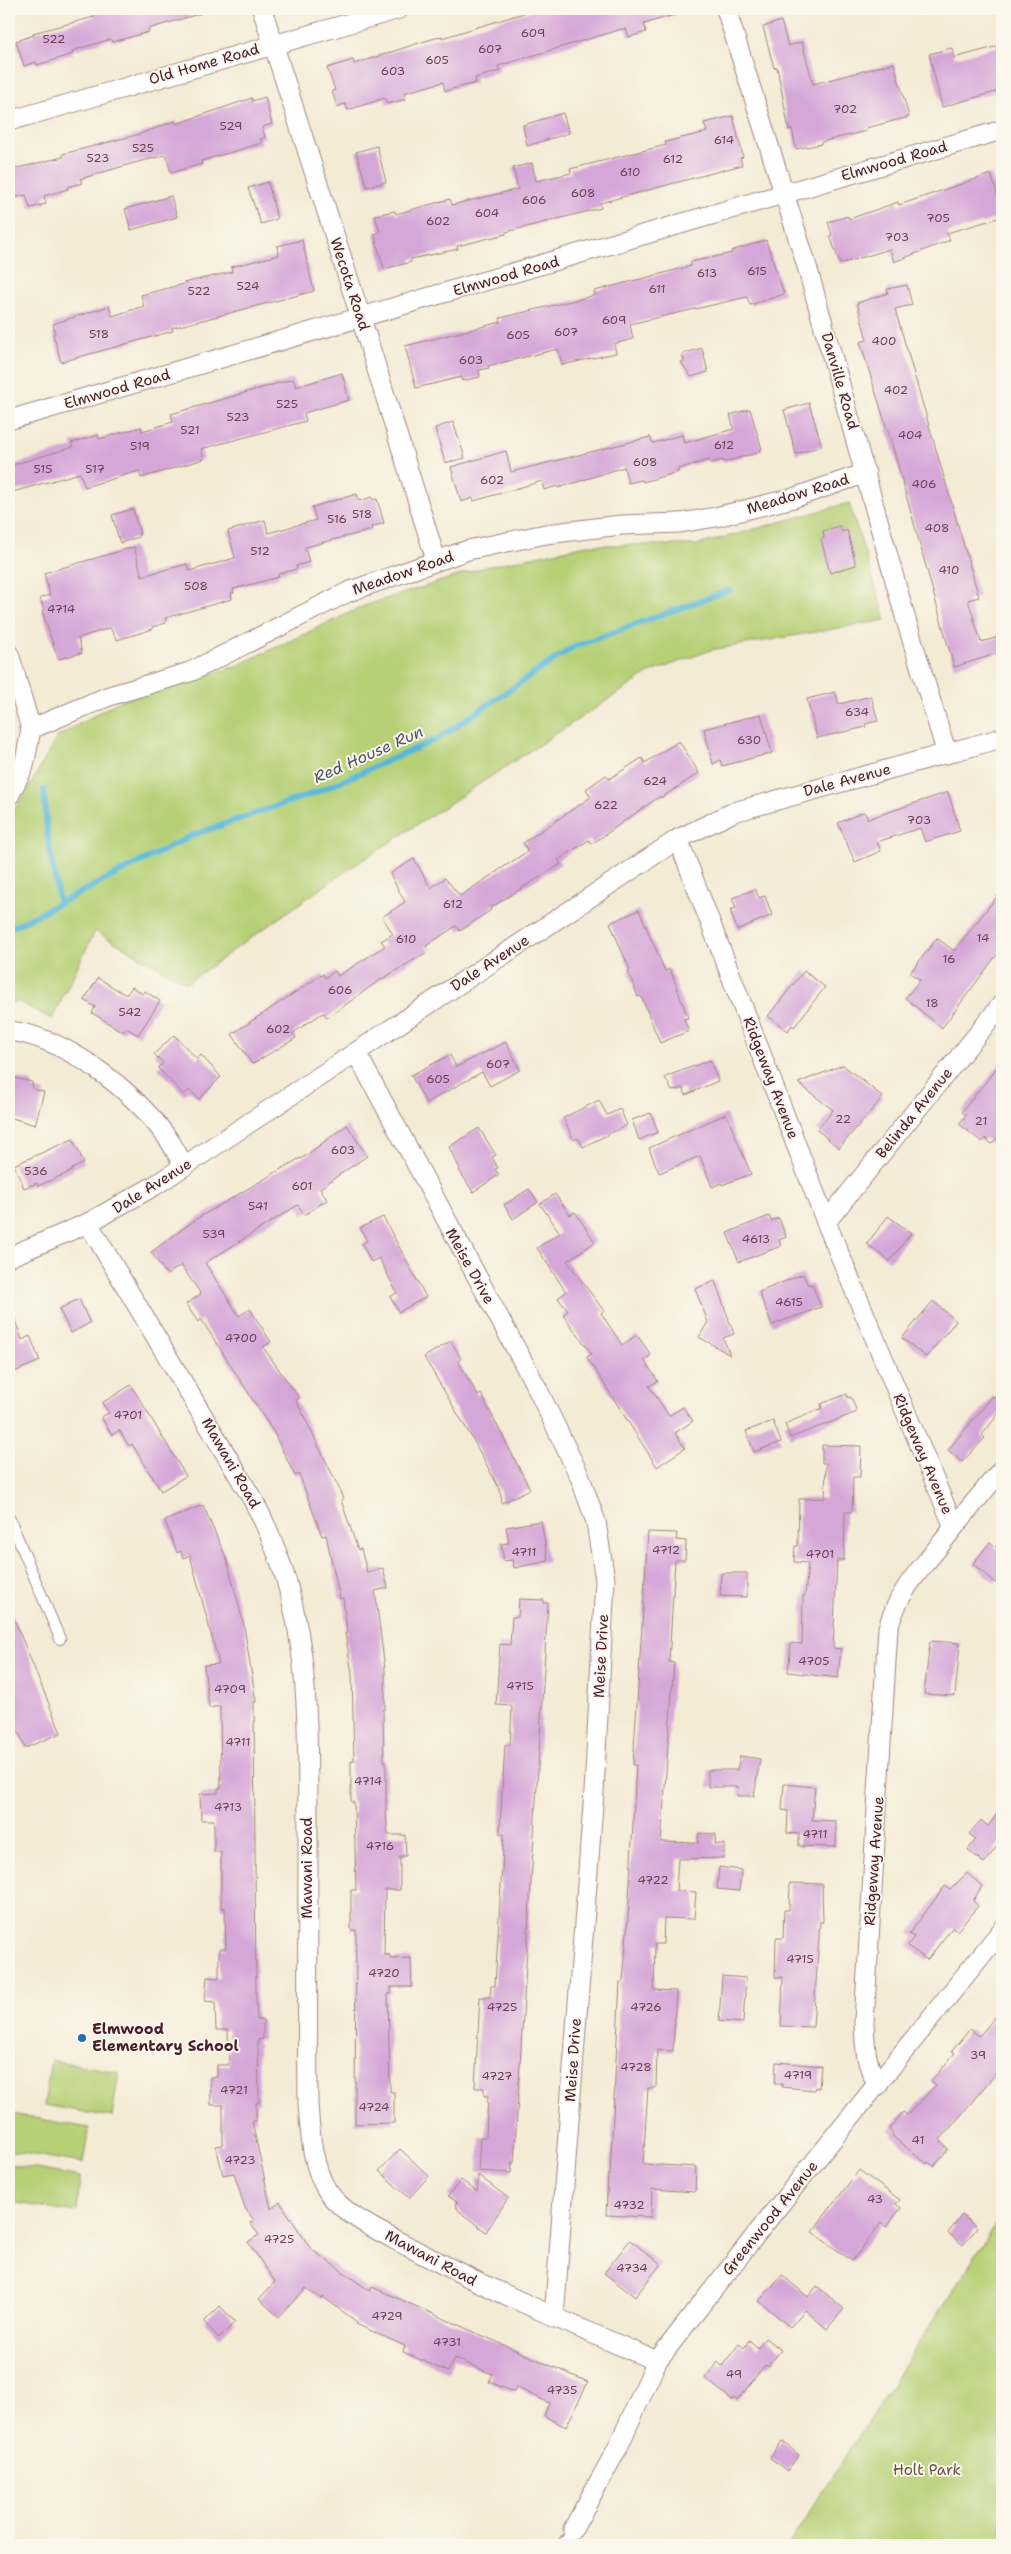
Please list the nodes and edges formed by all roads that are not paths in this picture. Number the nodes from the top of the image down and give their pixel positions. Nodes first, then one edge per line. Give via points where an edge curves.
1 (262, 9) edge
2 (399, 9) edge
3 (726, 9) edge
4 (272, 44) junction
5 (9, 121) edge
6 (1002, 130) edge
7 (784, 194) junction
8 (361, 318) junction
9 (9, 420) edge
10 (866, 473) junction
11 (436, 560) junction
12 (9, 654) edge
13 (31, 729) junction
14 (1002, 738) edge
15 (947, 754) junction
16 (9, 796) edge
17 (678, 839) junction
18 (1002, 1004) edge
19 (9, 1031) edge
20 (356, 1052) junction
21 (184, 1166) junction
22 (826, 1222) junction
23 (88, 1223) junction
24 (9, 1257) edge
25 (1002, 1469) edge
26 (9, 1517) edge
27 (954, 1526) junction
28 (60, 1639) dead end
29 (1002, 1930) edge
30 (878, 2085) junction
31 (554, 2318) junction
32 (657, 2361) junction
33 (573, 2529) joint
34 (562, 2545) edge

1 - 4 street, Wecota Road
2 - 4 street, Old Home Road
3 - 7 street, Danville Road
4 - 5 street, Old Home Road
4 - 8 street, Wecota Road
6 - 7 street, Elmwood Road
7 - 8 street, Elmwood Road
7 - 10 street, Danville Road
8 - 9 street, Elmwood Road
8 - 11 street, Wecota Road
10 - 11 street, Meadow Road via 793,498 733,513 680,523 546,534 501,542
10 - 15 street, Danville Road
11 - 13 street, Meadow Road via 348,592 190,672 109,696
12 - 13 street
13 - 16 street via 24,766
14 - 15 street, Dale Avenue
15 - 17 street, Dale Avenue via 734,812
17 - 20 street, Dale Avenue
17 - 22 street, Ridgeway Avenue
18 - 22 street, Belinda Avenue
19 - 21 street via 59,1048 123,1089 166,1136
20 - 21 street, Dale Avenue
20 - 31 street, Meise Drive via 537,1388 580,1477 596,1522 601,1548 605,1580 594,1792
21 - 23 street, Dale Avenue via 125,1204
22 - 27 street, Ridgeway Avenue
23 - 24 street, Dale Avenue
23 - 31 street, Mawani Road via 253,1500 271,1537 291,1594 306,1678 308,2104 311,2141 323,2182 346,2209 384,2234 457,2273
25 - 27 street
26 - 28 lane
27 - 30 street, Ridgeway Avenue via 911,1579 894,1609 888,1628 864,2022 865,2052
29 - 30 street, Greenwood Avenue
30 - 32 street, Greenwood Avenue
31 - 32 street, Mawani Road
32 - 33 street, Greenwood Avenue via 618,2449
33 - 34 lane

